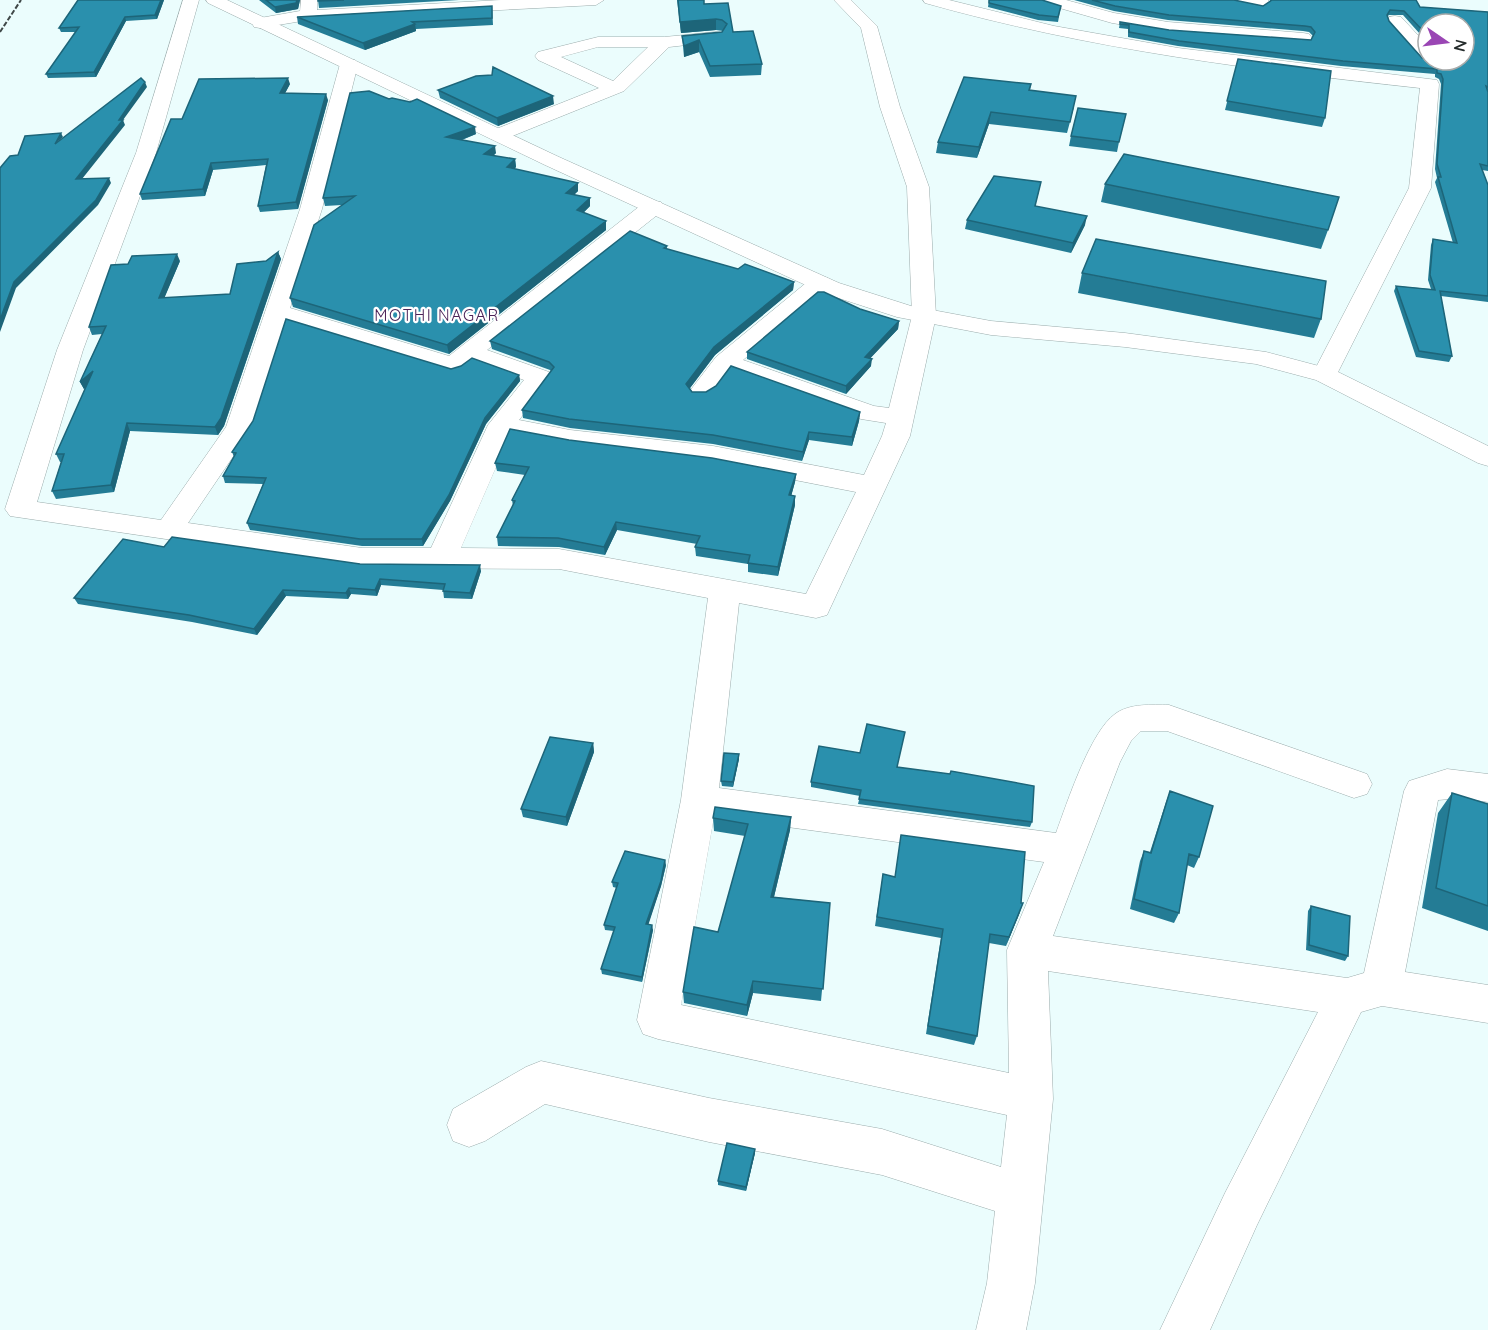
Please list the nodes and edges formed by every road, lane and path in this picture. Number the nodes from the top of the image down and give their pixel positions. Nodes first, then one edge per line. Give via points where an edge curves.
1 (191, 0) edge
2 (214, 0) edge
3 (596, 0) edge
4 (842, 0) edge
5 (931, 0) edge
6 (1037, 0) edge
7 (1048, 0) edge
8 (1240, 0) edge
9 (1107, 1) edge
10 (1262, 3) edge
11 (309, 7) edge
12 (1395, 21) edge
13 (260, 22) junction
14 (716, 37) edge
15 (1302, 38) edge
16 (664, 42) junction
17 (1416, 44) edge
18 (349, 64) junction
19 (1433, 72) edge
20 (1430, 84) junction
21 (617, 87) junction
22 (498, 135) junction
23 (653, 207) junction
24 (820, 283) junction
25 (277, 312) junction
26 (924, 316) junction
27 (470, 352) junction
28 (725, 362) junction
29 (1325, 375) junction
30 (702, 392) edge
31 (900, 417) junction
32 (501, 425) junction
33 (1488, 457) edge
34 (873, 486) junction
35 (169, 530) junction
36 (442, 558) junction
37 (725, 590) junction
38 (1354, 784) dead end
39 (1488, 788) edge
40 (699, 800) junction
41 (1068, 850) junction
42 (1028, 950) junction
43 (1364, 992) junction
44 (1488, 1005) edge
45 (1031, 1099) junction
46 (469, 1125) dead end
47 (1020, 1196) junction
48 (1001, 1330) edge
49 (1185, 1330) edge

1 - 35 street via 146,153 70,350 20,509
2 - 13 street
3 - 11 street
4 - 26 street via 869,26 890,107 918,187
5 - 20 street via 1099,40 1195,57
6 - 7 street
7 - 9 street
7 - 15 street via 1112,18 1168,27
8 - 10 street
11 - 13 street
12 - 17 street
13 - 18 street
14 - 16 street
16 - 21 street
16 - 21 street via 598,42 544,56
18 - 22 street
18 - 25 street via 311,209
19 - 20 street
20 - 29 street via 1420,189
21 - 22 street
22 - 23 street
23 - 24 street
23 - 27 street
24 - 26 street
24 - 28 street
25 - 27 street via 453,365
25 - 35 street via 239,427
26 - 29 street via 991,328 1257,357
26 - 31 street
27 - 32 street via 540,377
28 - 30 street
28 - 31 street via 870,413
29 - 33 street
31 - 34 street via 896,436
32 - 34 street via 570,438 713,455
32 - 36 street
34 - 37 street via 816,607
35 - 36 street via 362,558
36 - 37 street via 559,559
37 - 40 street
38 - 41 street via 1169,718 1144,718 1127,723 1114,738
39 - 43 street via 1460,782 1440,783 1422,791
40 - 41 street
40 - 45 street via 658,1020
41 - 42 street
42 - 43 street
42 - 45 street
43 - 44 street via 1445,996
43 - 49 street via 1241,1209
45 - 47 street
46 - 47 street via 541,1082 709,1120 882,1152
47 - 48 street via 1011,1282

